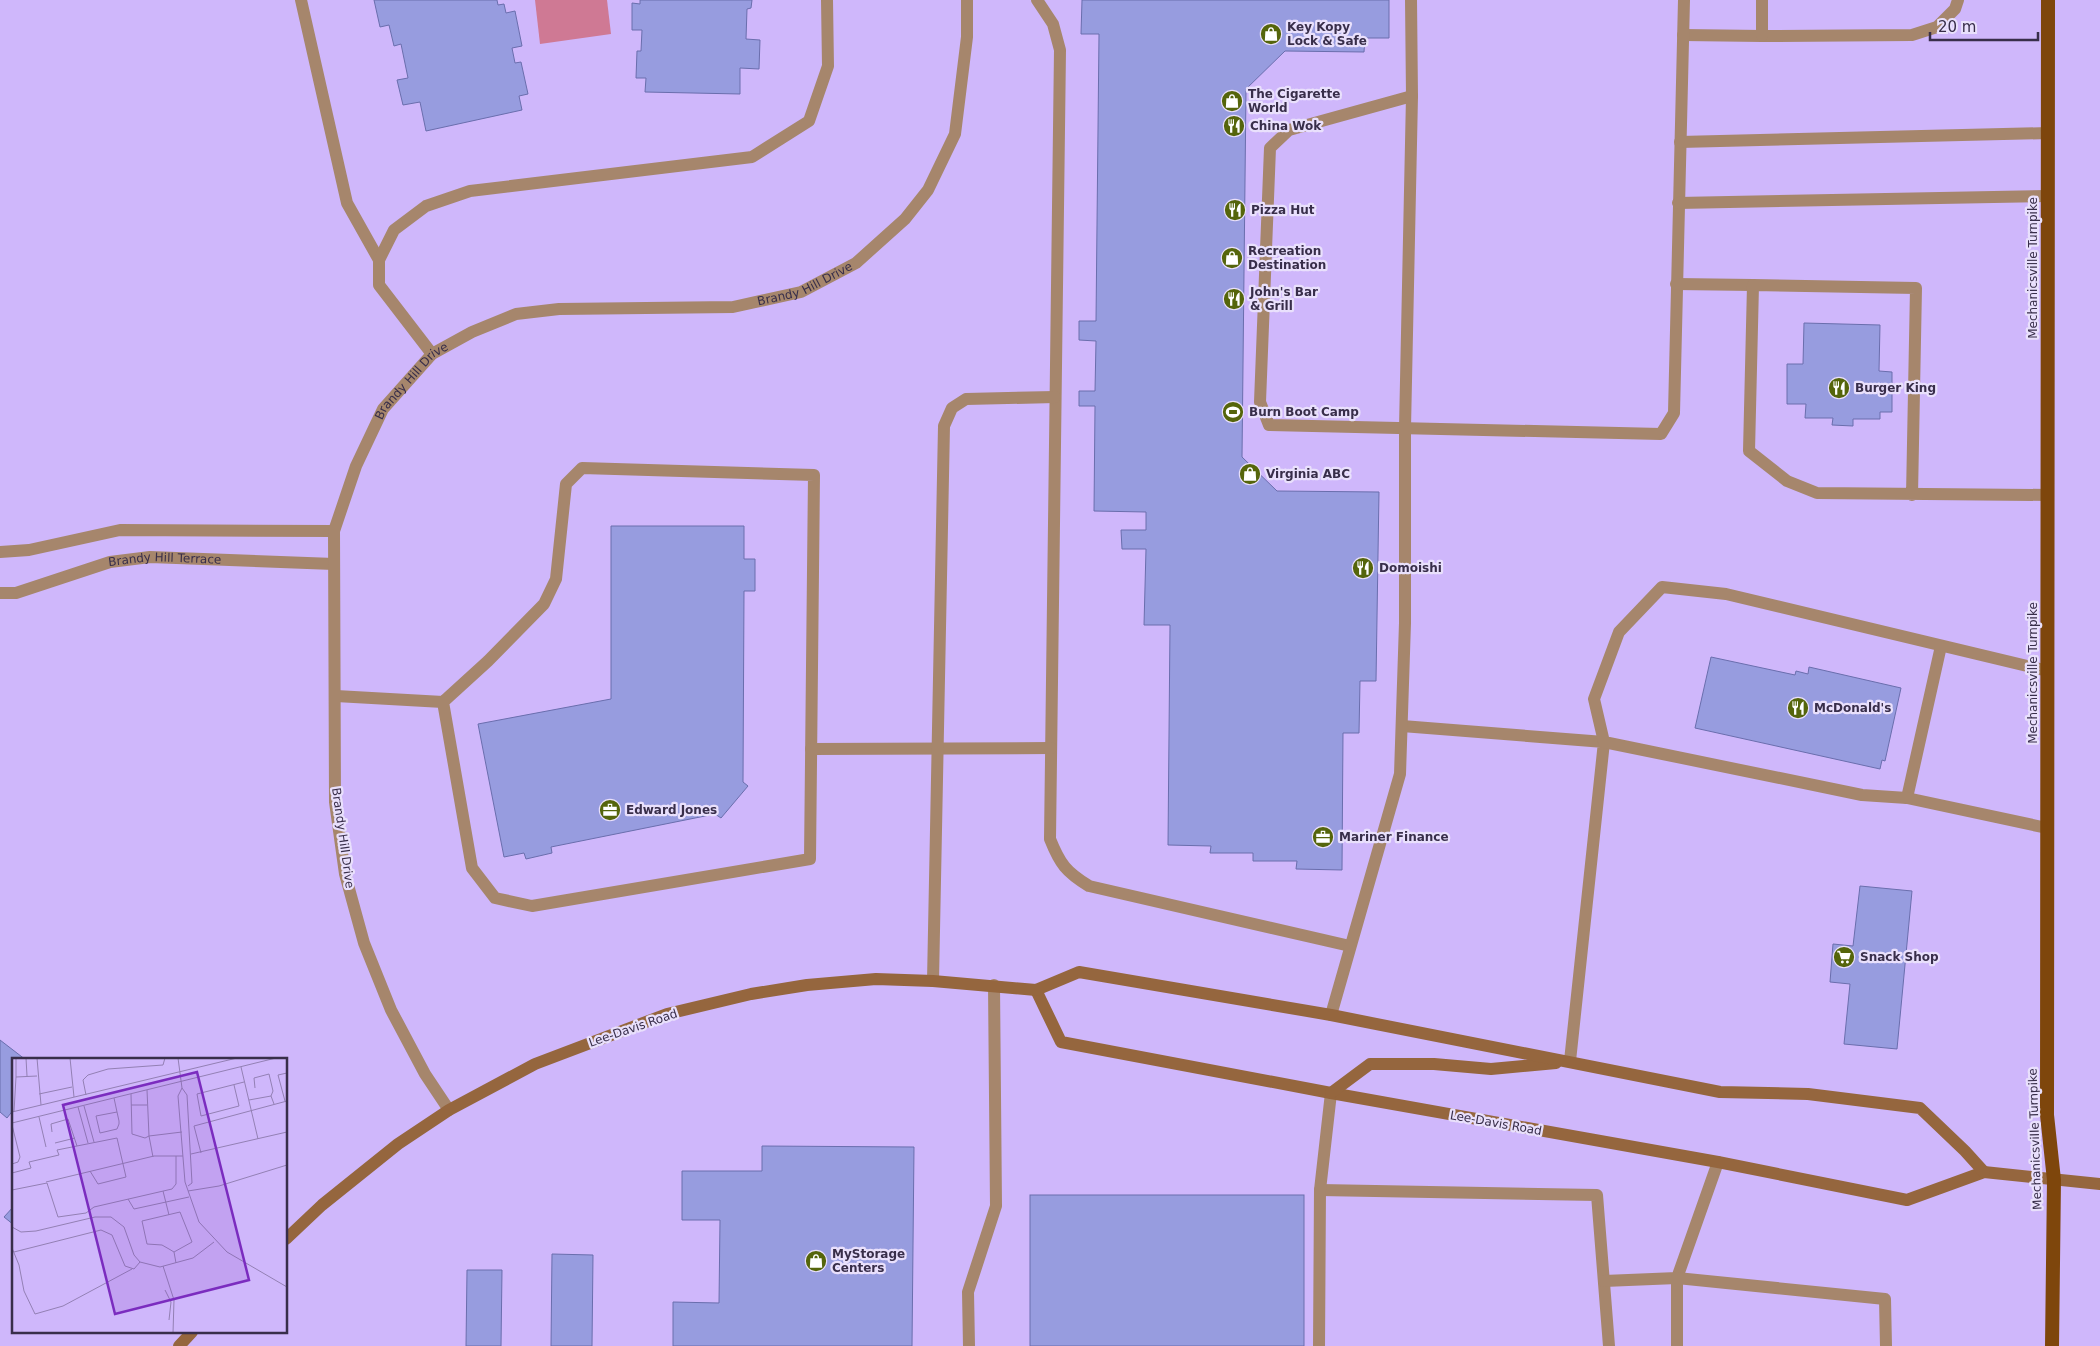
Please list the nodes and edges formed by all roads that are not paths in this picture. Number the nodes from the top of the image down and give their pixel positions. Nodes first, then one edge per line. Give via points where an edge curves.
1 (302, 0) edge
2 (827, 0) edge
3 (967, 0) edge
4 (1037, 0) edge
5 (1411, 0) edge
6 (1684, 0) edge
7 (1762, 0) edge
8 (1958, 0) edge
9 (2048, 0) edge
10 (1683, 35) junction
11 (1762, 36) junction
12 (1412, 96) junction
13 (2048, 133) junction
14 (1680, 142) junction
15 (2048, 196) junction
16 (1678, 203) junction
17 (379, 260) junction
18 (1676, 284) junction
19 (1753, 285) junction
20 (432, 354) junction
21 (1056, 397) junction
22 (1405, 428) junction
23 (1912, 495) junction
24 (2048, 495) junction
25 (334, 531) junction
26 (0, 552) edge
27 (334, 564) junction
28 (0, 593) edge
29 (1941, 646) junction
30 (2048, 671) junction
31 (336, 696) junction
32 (443, 702) junction
33 (1402, 726) junction
34 (1604, 742) junction
35 (937, 748) junction
36 (1051, 748) junction
37 (811, 749) junction
38 (1907, 798) junction
39 (2048, 828) junction
40 (1350, 946) junction
41 (933, 981) junction
42 (994, 985) junction
43 (1036, 990) junction
44 (1331, 1014) junction
45 (1570, 1061) junction
46 (1331, 1093) junction
47 (449, 1110) junction
48 (1718, 1162) junction
49 (1984, 1172) junction
50 (2054, 1180) junction
51 (2100, 1184) edge
52 (1320, 1190) junction
53 (288, 1237) edge
54 (1678, 1278) junction
55 (1604, 1281) junction
56 (190, 1334) edge
57 (179, 1346) edge
58 (969, 1346) edge
59 (1319, 1346) edge
60 (1610, 1346) edge
61 (1677, 1346) edge
62 (1886, 1346) edge
63 (2052, 1346) edge

1 - 17 street via 347,203
2 - 17 street via 828,66 809,121 752,157 470,191 426,206 394,230
3 - 20 street, Brandy Hill Drive via 967,37 955,134 928,190 905,219 856,263 801,292 733,308 559,309 516,314 472,332
4 - 21 street via 1053,24 1060,50
5 - 12 street
6 - 10 street
7 - 11 street
8 - 11 street via 1955,9 1937,27 1912,35
9 - 13 highway, Mechanicsville Turnpike
10 - 11 street
10 - 14 street
12 - 22 street
12 - 22 street via 1289,130 1270,148 1260,402 1269,424
13 - 14 street
13 - 15 highway, Mechanicsville Turnpike
14 - 16 street
15 - 16 street
15 - 24 highway, Mechanicsville Turnpike
16 - 18 street
17 - 20 street via 379,285
18 - 19 street
18 - 22 street via 1674,413 1661,434
19 - 23 street via 1749,451 1787,481 1816,493
19 - 23 street via 1916,288
20 - 25 street, Brandy Hill Drive via 384,409 356,466
21 - 35 street via 966,399 952,408 944,426
21 - 36 street
22 - 33 street
23 - 24 street
24 - 30 highway, Mechanicsville Turnpike
25 - 26 street via 120,530 29,550
25 - 27 street, Brandy Hill Drive
27 - 28 street, Brandy Hill Terrace via 150,557 110,562 16,593
27 - 31 street, Brandy Hill Drive
29 - 30 street
29 - 34 street via 1726,594 1662,587 1619,632 1594,699
29 - 38 street
30 - 39 highway, Mechanicsville Turnpike
31 - 32 street
31 - 47 street, Brandy Hill Drive via 335,802 345,874 364,943 391,1010 425,1074
32 - 37 street via 472,868 495,898 532,906 810,859
32 - 37 street via 544,604 556,580 566,484 582,468 814,475
33 - 34 street
33 - 40 street via 1400,774
34 - 38 street via 1862,796
34 - 45 street
35 - 36 street
35 - 37 street
35 - 41 street
36 - 40 street via 1050,839 1058,860 1070,874 1089,886
38 - 39 street
39 - 50 highway, Mechanicsville Turnpike via 2047,1115
40 - 44 street
41 - 42 main road, Lee-Davis Road
41 - 47 main road, Lee-Davis Road via 876,979 807,985 751,994 667,1014 535,1064
42 - 43 main road, Lee-Davis Road
42 - 58 street via 996,1206 968,1292
43 - 44 main road, Lee-Davis Road via 1079,972
43 - 46 main road, Lee-Davis Road via 1061,1042
44 - 45 main road, Lee-Davis Road
45 - 46 main road via 1491,1069 1434,1064 1370,1064
45 - 49 main road, Lee-Davis Road via 1720,1092 1808,1094 1920,1108
46 - 48 main road, Lee-Davis Road
46 - 52 street
47 - 53 main road, Lee-Davis Road via 398,1144 322,1205
48 - 49 main road, Lee-Davis Road via 1907,1200
48 - 54 street
49 - 50 main road, Lee-Davis Road
50 - 51 main road, Lee-Davis Road
50 - 63 highway, Mechanicsville Turnpike
52 - 55 street via 1597,1194
52 - 59 street
54 - 55 street
54 - 61 street
54 - 62 street via 1885,1299
55 - 60 street
56 - 57 main road

